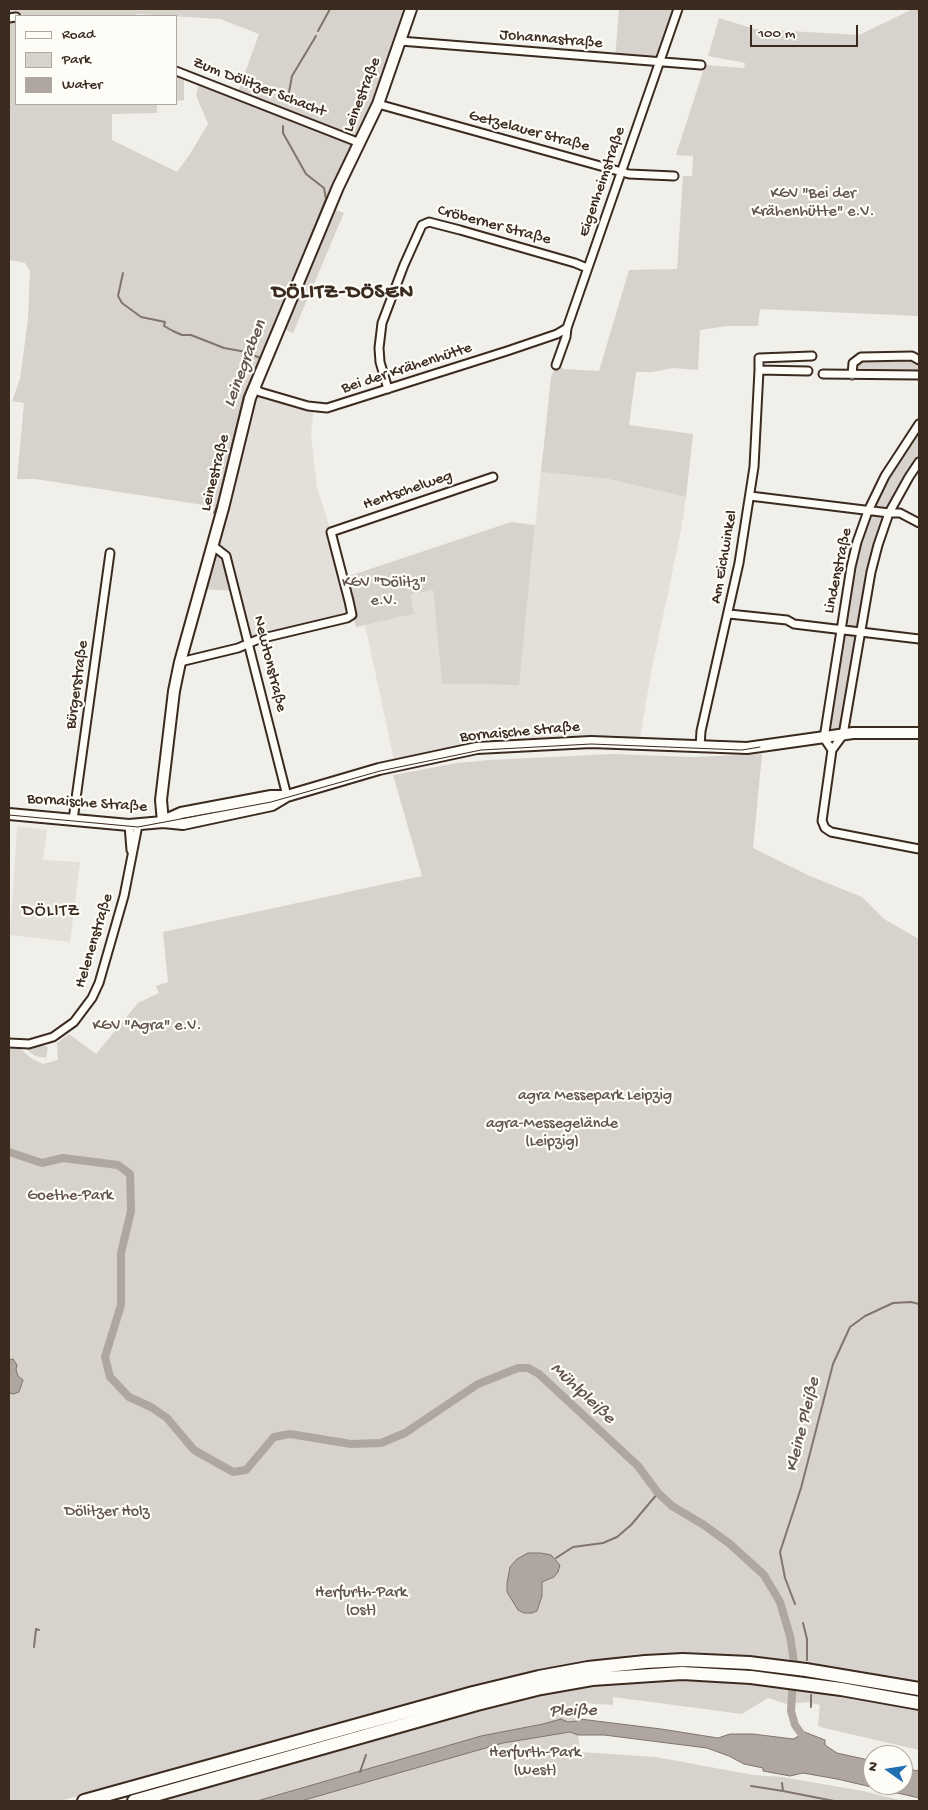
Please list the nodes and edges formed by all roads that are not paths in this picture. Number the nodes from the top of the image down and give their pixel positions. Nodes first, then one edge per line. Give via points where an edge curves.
1 (411, 9) edge
2 (678, 9) edge
3 (400, 41) junction
4 (659, 62) junction
5 (701, 65) dead end
6 (178, 72) edge
7 (378, 104) junction
8 (360, 144) junction
9 (621, 171) junction
10 (674, 176) dead end
11 (587, 268) junction
12 (567, 328) junction
13 (812, 356) dead end
14 (919, 360) edge
15 (556, 364) dead end
16 (759, 370) junction
17 (808, 371) dead end
18 (823, 374) dead end
19 (852, 375) junction
20 (919, 375) edge
21 (254, 388) junction
22 (388, 389) junction
23 (919, 424) edge
24 (919, 462) edge
25 (493, 477) dead end
26 (750, 496) junction
27 (868, 511) junction
28 (890, 514) junction
29 (919, 523) edge
30 (212, 545) junction
31 (110, 553) dead end
32 (729, 614) junction
33 (840, 630) junction
34 (860, 632) junction
35 (919, 639) edge
36 (249, 644) junction
37 (180, 662) junction
38 (919, 733) edge
39 (844, 735) junction
40 (824, 738) junction
41 (700, 746) junction
42 (832, 750) junction
43 (288, 796) junction
44 (9, 814) edge
45 (73, 820) junction
46 (162, 822) junction
47 (134, 825) junction
48 (919, 849) edge
49 (12, 1044) edge
50 (611, 1671) junction
51 (919, 1690) edge
52 (919, 1703) edge
53 (237, 1765) junction
54 (84, 1801) edge
55 (134, 1801) edge

1 - 3 main road, Leinestraße
2 - 4 street, Eigenheimstraße
3 - 4 street, Johannastraße
3 - 7 main road, Leinestraße
4 - 5 street, Johannastraße
4 - 9 street, Eigenheimstraße
6 - 8 street, Zum Dölitzer Schacht
7 - 8 main road, Leinestraße
7 - 9 street, Getzelauer Straße
8 - 21 main road, Leinestraße via 335,194
9 - 10 street, Getzelauer Straße
9 - 11 street, Eigenheimstraße
11 - 12 street, Eigenheimstraße
11 - 22 street, Cröberner Straße via 460,230 429,222 422,224 382,323 380,362
12 - 15 street, Eigenheimstraße
12 - 22 street, Bei der Krähenhütte
13 - 16 street via 759,358
14 - 19 street via 912,356 861,357 853,363
16 - 17 street
16 - 26 street, Am Eichwinkel
18 - 19 street
19 - 20 street
21 - 22 street, Bei der Krähenhütte via 320,408 334,407
21 - 30 main road, Leinestraße
23 - 27 street, Lindenstraße via 885,476
24 - 28 street, Lindenstraße
25 - 36 street, Hentschelweg via 330,532 352,615
26 - 27 street
26 - 32 street, Am Eichwinkel
27 - 28 street
27 - 33 street, Lindenstraße via 851,567
28 - 29 street via 900,513
28 - 34 street, Lindenstraße via 871,572
30 - 36 street, Newtonstraße via 226,556
30 - 37 main road, Leinestraße
31 - 45 street, Bürgerstraße
32 - 33 street
32 - 41 street, Am Eichwinkel
33 - 34 street
33 - 40 street, Lindenstraße
34 - 35 street
34 - 39 street, Lindenstraße
36 - 37 street
36 - 43 street, Newtonstraße
37 - 46 main road, Leinestraße via 161,800
38 - 39 main road, Bornaische Straße
39 - 40 main road, Bornaische Straße
39 - 42 street
40 - 41 main road, Bornaische Straße via 760,747
40 - 42 street
41 - 43 main road, Bornaische Straße via 591,742 477,748 380,769
42 - 48 street via 822,821 825,828 831,832
43 - 46 main road, Bornaische Straße via 272,805 183,824
44 - 45 main road, Bornaische Straße
45 - 47 main road, Bornaische Straße
46 - 47 main road, Bornaische Straße
47 - 49 street, Helenenstraße via 133,858 99,983 92,998 74,1022 53,1037 30,1044
50 - 51 highway via 683,1660 748,1663
50 - 52 highway via 778,1680
50 - 53 highway via 565,1672 514,1682
53 - 54 highway
53 - 55 highway

